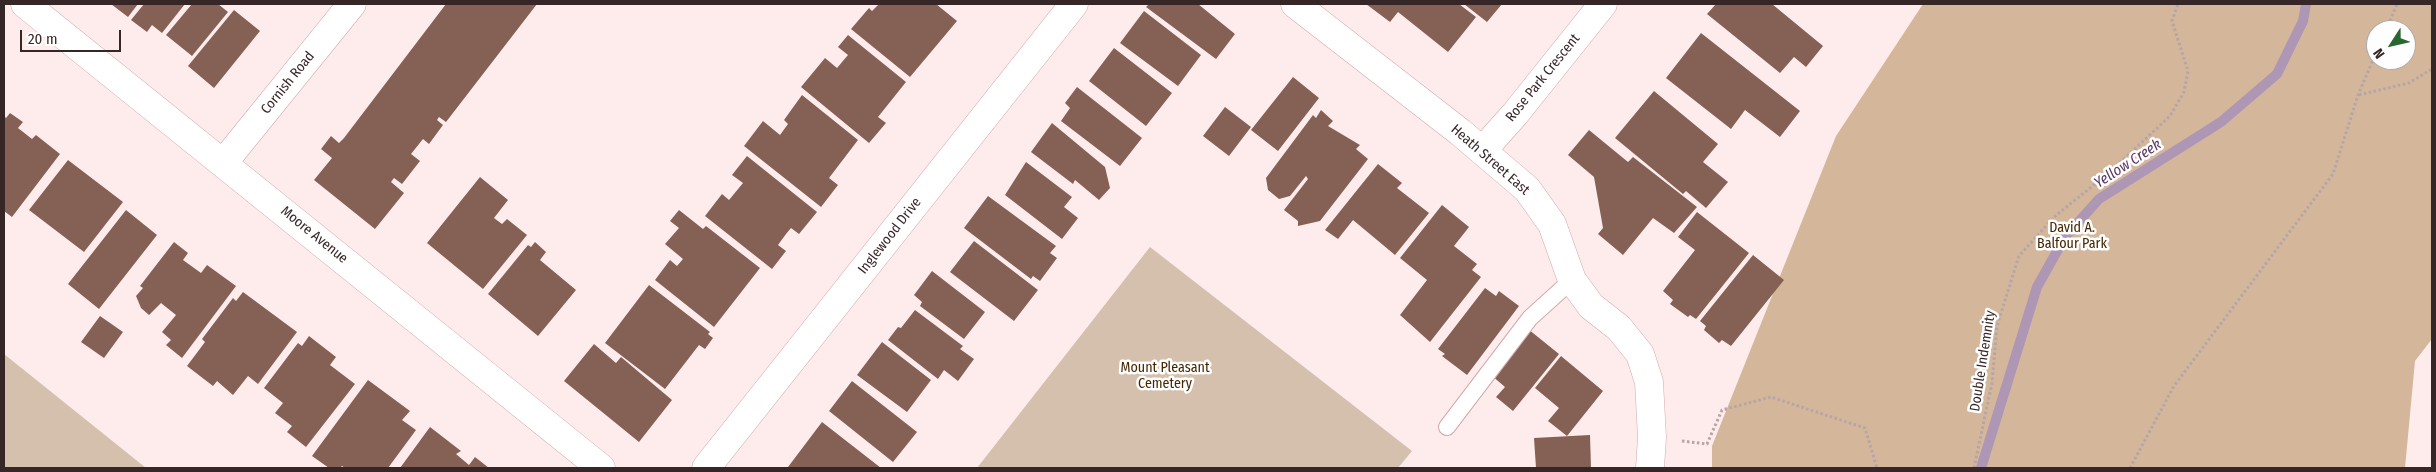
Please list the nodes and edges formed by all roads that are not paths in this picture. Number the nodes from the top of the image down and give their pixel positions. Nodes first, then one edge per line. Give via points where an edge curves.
1 (25, 4) edge
2 (352, 4) edge
3 (1074, 4) edge
4 (1296, 4) edge
5 (1603, 4) edge
6 (1482, 150) junction
7 (224, 162) junction
8 (1572, 280) junction
9 (1447, 427) dead end
10 (601, 468) edge
11 (706, 468) edge
12 (1650, 468) edge

1 - 7 street, Moore Avenue
2 - 7 street, Cornish Road
3 - 11 street, Inglewood Drive
4 - 6 street, Heath Street East
5 - 6 street, Rose Park Crescent
6 - 8 street, Heath Street East via 1527,189 1552,224
7 - 10 street, Moore Avenue
8 - 9 lane via 1530,318
8 - 12 street, Heath Street East via 1591,306 1619,328 1640,354 1649,382

